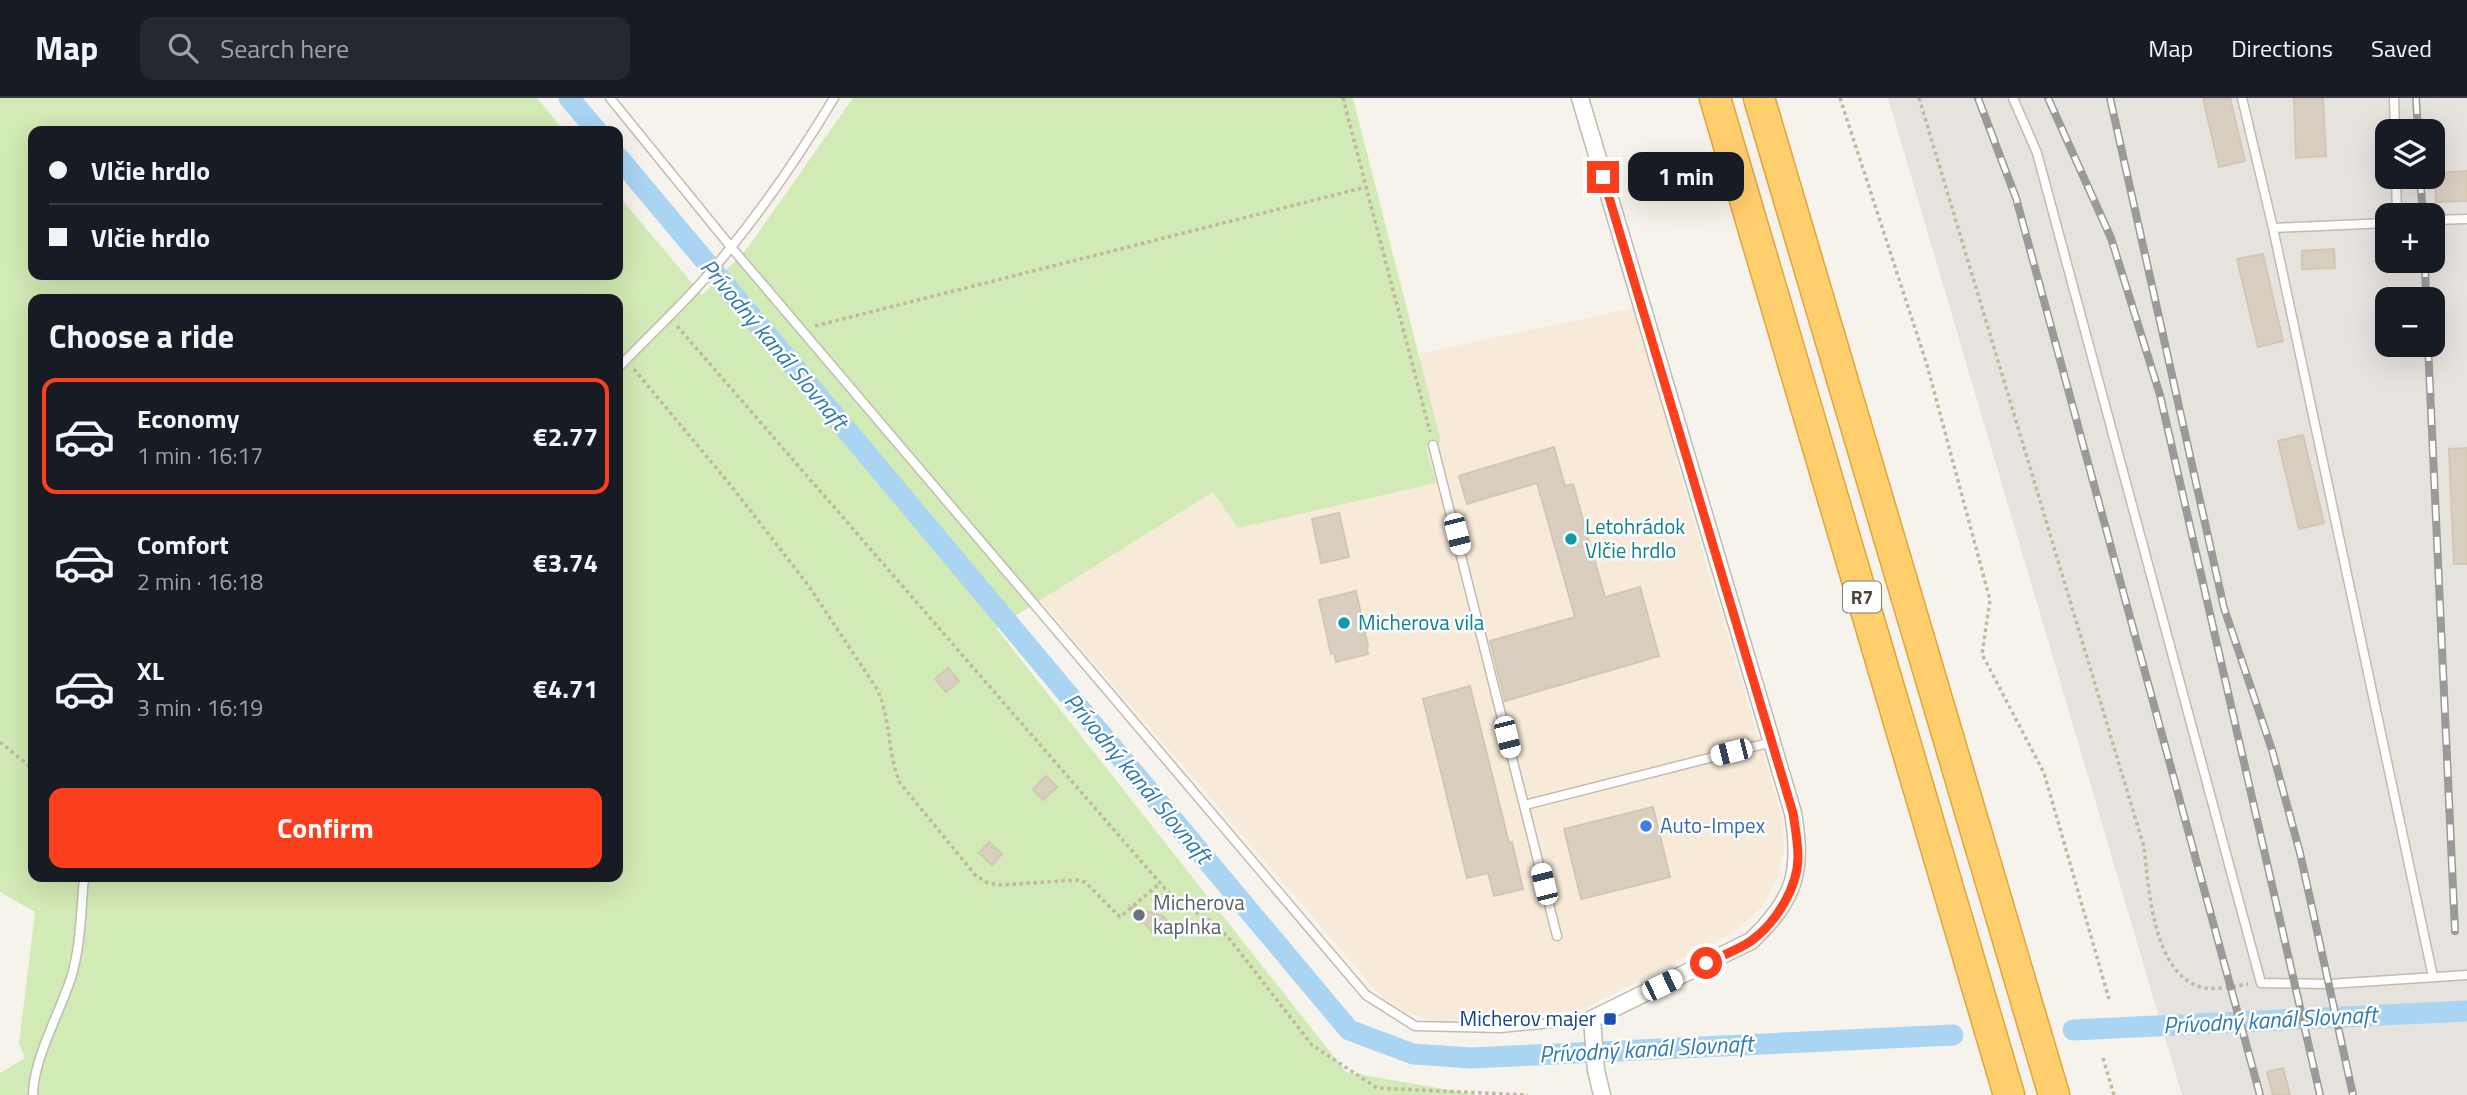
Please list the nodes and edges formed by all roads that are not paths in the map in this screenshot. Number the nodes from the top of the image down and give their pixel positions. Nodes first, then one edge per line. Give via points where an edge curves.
1 (610, 98) edge
2 (834, 98) edge
3 (1580, 98) edge
4 (1714, 98) edge
5 (1759, 98) edge
6 (2013, 98) edge
7 (2242, 98) edge
8 (2394, 98) edge
9 (2395, 119) edge
10 (2467, 219) edge
11 (2445, 220) edge
12 (2375, 224) edge
13 (2273, 229) junction
14 (731, 247) junction
15 (623, 363) edge
16 (1433, 444) road end
17 (1772, 742) junction
18 (1525, 805) junction
19 (84, 882) edge
20 (1557, 936) dead end
21 (2467, 975) edge
22 (2433, 977) junction
23 (1593, 1026) junction
24 (33, 1095) edge
25 (1602, 1095) edge
26 (2009, 1095) edge
27 (2054, 1095) edge

1 - 14 lane
2 - 14 lane via 803,150
3 - 17 street
4 - 26 highway, R7
5 - 27 highway, R7
6 - 22 lane via 2037,153 2261,983
7 - 13 lane
8 - 9 lane
10 - 11 lane
12 - 13 lane
13 - 22 lane
14 - 15 lane
14 - 23 lane via 1366,995 1415,1026
16 - 18 lane
17 - 18 lane
17 - 23 street via 1797,841 1798,860 1785,901 1751,941
18 - 20 lane
19 - 24 lane via 72,975 36,1072
21 - 22 lane
23 - 25 street

